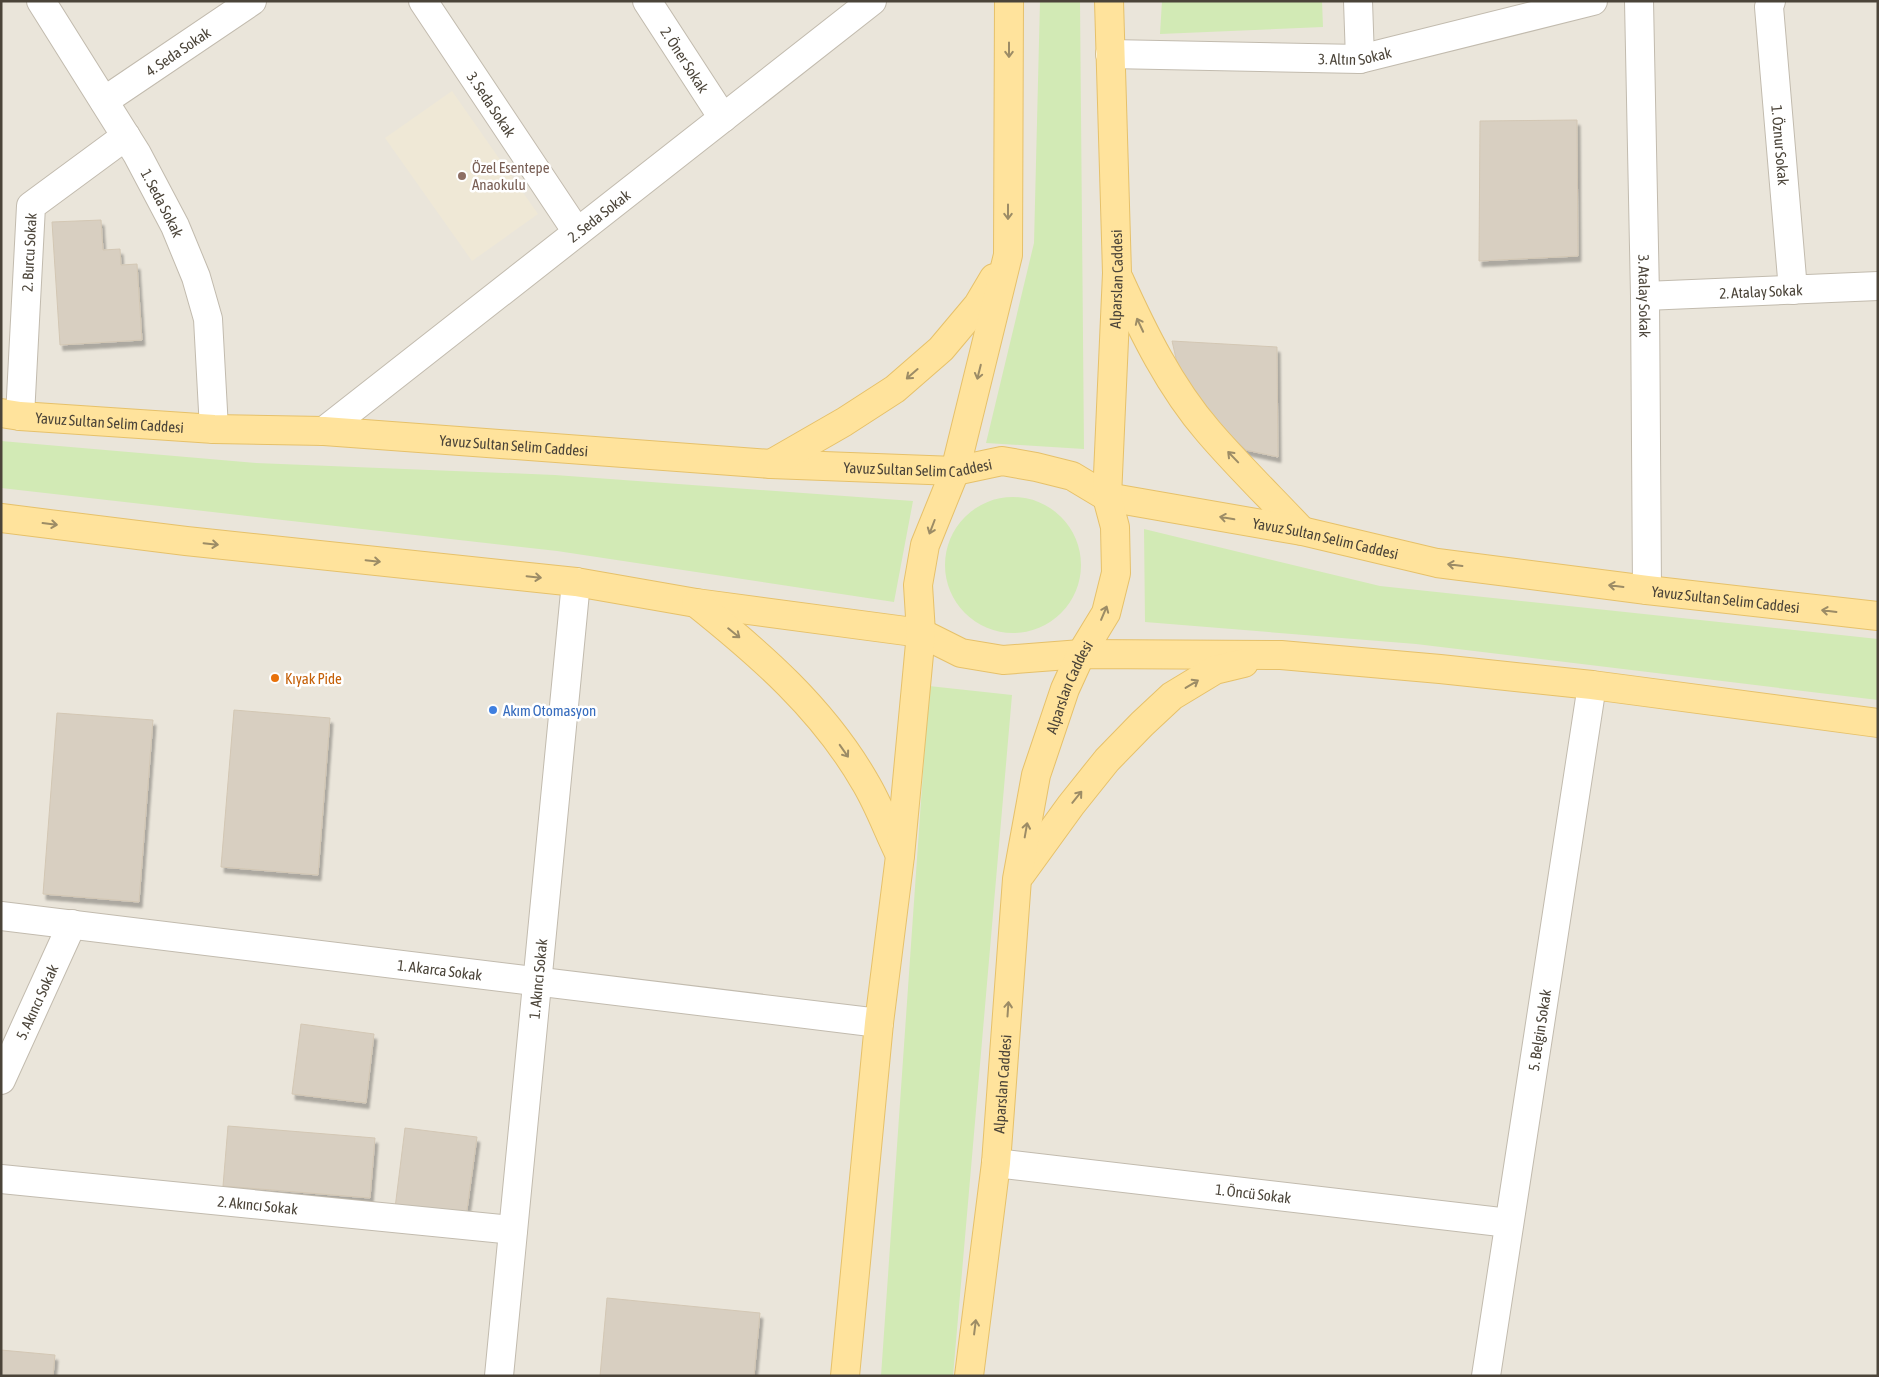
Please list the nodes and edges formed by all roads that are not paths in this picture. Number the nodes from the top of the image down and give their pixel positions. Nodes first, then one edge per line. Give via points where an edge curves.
1 (41, 1) edge
2 (252, 1) edge
3 (423, 1) edge
4 (647, 1) edge
5 (872, 1) edge
6 (1009, 1) edge
7 (1109, 1) edge
8 (1358, 1) edge
9 (1639, 1) edge
10 (1771, 1) edge
11 (1586, 2) edge
12 (1110, 54) junction
13 (1360, 59) junction
14 (104, 101) junction
15 (722, 118) junction
16 (126, 136) junction
17 (577, 232) junction
18 (1008, 255) junction
19 (1117, 273) junction
20 (1878, 286) edge
21 (1792, 290) junction
22 (1645, 296) junction
23 (11, 414) edge
24 (214, 429) junction
25 (324, 430) junction
26 (771, 464) junction
27 (955, 471) junction
28 (1107, 496) junction
29 (1, 518) edge
30 (1302, 531) junction
31 (576, 582) junction
32 (1647, 590) junction
33 (696, 603) junction
34 (1878, 616) edge
35 (921, 633) junction
36 (1081, 654) junction
37 (1281, 655) junction
38 (1592, 685) junction
39 (1878, 723) edge
40 (900, 856) junction
41 (1017, 879) junction
42 (1, 916) edge
43 (72, 924) junction
44 (537, 981) junction
45 (879, 1023) junction
46 (1, 1080) edge
47 (996, 1163) junction
48 (1, 1179) edge
49 (1509, 1223) junction
50 (513, 1230) junction
51 (499, 1376) edge
52 (845, 1376) edge
53 (969, 1376) edge
54 (1486, 1376) edge

1 - 14 street, 1. Seda Sokak
2 - 14 street, 4. Seda Sokak
3 - 17 street, 3. Seda Sokak
4 - 15 street, 2. Öner Sokak
5 - 15 street, 2. Seda Sokak
6 -> 18 main road
7 - 12 main road, Alparslan Caddesi
8 - 13 street
9 - 22 street, 3. Atalay Sokak
10 - 21 street, 1. Öznur Sokak via 1768,7
11 - 13 street, 3. Altın Sokak
12 - 13 street, 3. Altın Sokak
12 - 19 main road, Alparslan Caddesi
14 - 16 street, 1. Seda Sokak
15 - 17 street, 2. Seda Sokak
16 - 23 street, 2. Burcu Sokak via 31,206
16 - 24 street, 1. Seda Sokak via 175,226 196,277 208,319
17 - 25 street, 2. Seda Sokak
18 -> 26 main road via 978,306 941,349 895,389
18 -> 27 main road
19 - 28 main road, Alparslan Caddesi
30 -> 19 main road via 1207,430 1174,384 1143,332
20 - 21 street, 2. Atalay Sokak
21 - 22 street, 2. Atalay Sokak
22 - 32 street, 3. Atalay Sokak
23 - 24 main road, Yavuz Sultan Selim Caddesi
24 - 25 main road, Yavuz Sultan Selim Caddesi
25 - 26 main road, Yavuz Sultan Selim Caddesi
26 - 27 main road, Yavuz Sultan Selim Caddesi
27 - 28 main road, Yavuz Sultan Selim Caddesi via 1002,461 1072,476
27 -> 35 main road via 925,545 918,585
30 -> 28 main road, Yavuz Sultan Selim Caddesi
36 -> 28 main road, Alparslan Caddesi via 1106,613 1116,573 1115,527
29 -> 31 main road
32 -> 30 main road, Yavuz Sultan Selim Caddesi via 1437,563
31 - 33 main road
31 - 44 street, 1. Akıncı Sokak
34 -> 32 main road, Yavuz Sultan Selim Caddesi
33 - 35 main road
33 -> 40 main road via 770,665 798,692 830,731 866,782
35 - 36 main road via 961,653 1004,660
35 - 40 main road
36 - 37 main road
41 -> 36 main road, Alparslan Caddesi via 1036,775 1065,689
37 - 38 main road
41 -> 37 main road via 1107,760 1172,696 1214,670
38 - 39 main road
38 - 49 street, 5. Belgin Sokak
40 - 45 main road
47 -> 41 main road, Alparslan Caddesi
42 - 43 street, 1. Akarca Sokak
43 - 44 street, 1. Akarca Sokak
43 - 46 street, 5. Akıncı Sokak
44 - 45 street, 1. Akarca Sokak
44 - 50 street, 1. Akıncı Sokak
45 - 52 main road
47 - 49 street, 1. Öncü Sokak
53 -> 47 main road, Alparslan Caddesi
48 - 50 street, 2. Akıncı Sokak
49 - 54 street, 5. Belgin Sokak
50 - 51 street, 1. Akıncı Sokak

